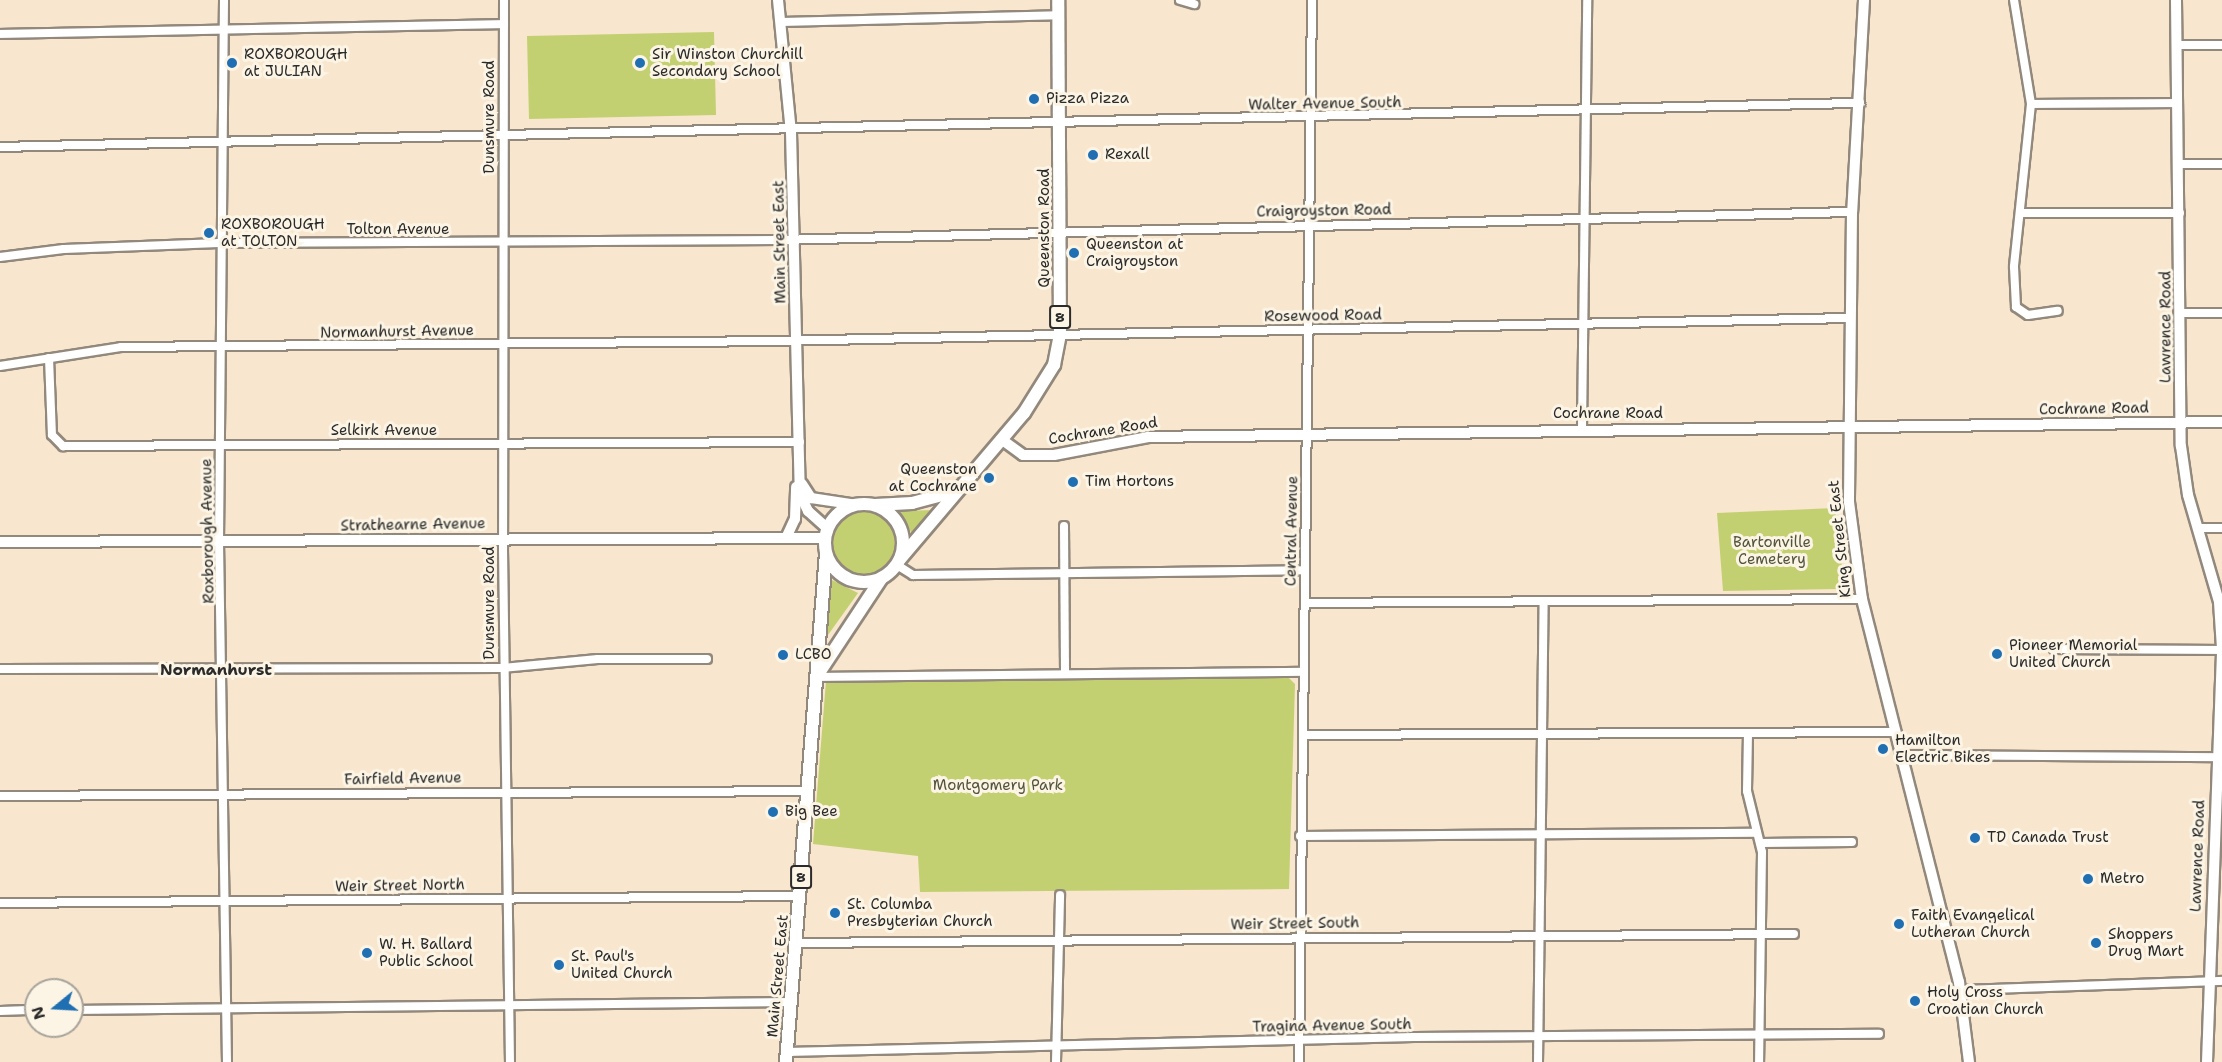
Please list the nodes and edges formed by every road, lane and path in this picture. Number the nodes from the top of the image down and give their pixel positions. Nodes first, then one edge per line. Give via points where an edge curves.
1 (224, 0) edge
2 (504, 0) edge
3 (778, 0) edge
4 (1058, 0) edge
5 (1180, 0) edge
6 (1312, 0) edge
7 (1587, 0) edge
8 (1864, 0) edge
9 (2014, 0) edge
10 (2176, 0) edge
11 (1194, 4) dead end
12 (1058, 15) junction
13 (781, 22) junction
14 (504, 24) junction
15 (224, 32) junction
16 (0, 34) edge
17 (2178, 45) junction
18 (2222, 45) edge
19 (1860, 103) junction
20 (2178, 103) junction
21 (2031, 104) junction
22 (1585, 111) junction
23 (1310, 117) junction
24 (1059, 124) junction
25 (791, 132) junction
26 (503, 138) junction
27 (223, 143) junction
28 (0, 147) edge
29 (2179, 164) junction
30 (2222, 164) edge
31 (1852, 212) junction
32 (2023, 213) junction
33 (2180, 213) junction
34 (1585, 218) junction
35 (1308, 225) junction
36 (1060, 230) junction
37 (796, 238) junction
38 (219, 243) junction
39 (503, 243) junction
40 (0, 257) edge
41 (2058, 311) dead end
42 (2180, 313) junction
43 (2222, 313) edge
44 (1849, 318) junction
45 (1583, 326) junction
46 (1306, 330) junction
47 (1060, 334) junction
48 (796, 339) junction
49 (503, 344) junction
50 (221, 347) junction
51 (49, 358) junction
52 (0, 366) edge
53 (2222, 422) edge
54 (2181, 423) junction
55 (1848, 428) junction
56 (1582, 429) junction
57 (1307, 434) junction
58 (1001, 439) junction
59 (800, 442) junction
60 (503, 444) junction
61 (221, 446) junction
62 (801, 472) junction
63 (802, 484) junction
64 (953, 492) junction
65 (858, 505) junction
66 (874, 506) junction
67 (1064, 526) dead end
68 (2197, 528) junction
69 (2222, 528) edge
70 (826, 534) junction
71 (786, 538) junction
72 (503, 539) junction
73 (0, 542) edge
74 (219, 542) junction
75 (826, 554) junction
76 (898, 562) junction
77 (1305, 570) junction
78 (1066, 571) junction
79 (881, 579) junction
80 (1862, 599) junction
81 (1544, 601) junction
82 (1305, 603) junction
83 (2054, 649) dead end
84 (2222, 650) edge
85 (708, 659) dead end
86 (223, 668) junction
87 (503, 668) junction
88 (0, 669) edge
89 (1304, 672) junction
90 (1065, 674) junction
91 (817, 677) junction
92 (1543, 732) junction
93 (1748, 732) junction
94 (1895, 732) junction
95 (1303, 735) junction
96 (1901, 755) junction
97 (2219, 757) edge
98 (807, 791) junction
99 (505, 792) junction
100 (224, 795) junction
101 (0, 796) edge
102 (1757, 833) junction
103 (1542, 835) junction
104 (1300, 836) junction
105 (1852, 842) dead end
106 (1761, 843) junction
107 (2217, 867) edge
108 (800, 896) junction
109 (1060, 896) dead end
110 (507, 898) junction
111 (225, 901) junction
112 (0, 903) edge
113 (1762, 934) junction
114 (1794, 934) dead end
115 (1541, 936) junction
116 (1297, 937) junction
117 (1059, 942) junction
118 (796, 943) junction
119 (2222, 981) edge
120 (2209, 982) junction
121 (1960, 990) junction
122 (791, 1002) junction
123 (509, 1005) junction
124 (227, 1008) junction
125 (24, 1010) edge
126 (84, 1010) edge
127 (0, 1011) edge
128 (1879, 1034) dead end
129 (1760, 1035) junction
130 (1539, 1036) junction
131 (1299, 1040) junction
132 (1057, 1046) junction
133 (786, 1057) edge
134 (227, 1062) edge
135 (510, 1062) edge
136 (1056, 1062) edge
137 (1299, 1062) edge
138 (1539, 1062) edge
139 (1759, 1062) edge
140 (1969, 1062) edge
141 (2208, 1062) edge

1 - 15 street, Roxborough Avenue
2 - 14 street, Dunsmure Road
3 - 13 street, Main Street East
4 - 12 main road, Queenston Road / 8
5 - 11 street
6 - 23 street, Central Avenue
7 - 22 street
8 - 19 street, King Street East
9 - 21 street
10 - 17 street, Lawrence Road
12 - 13 street
12 - 24 main road, Queenston Road / 8
13 - 25 street, Main Street East
14 - 15 street
14 - 26 street, Dunsmure Road
15 - 16 street
15 - 27 street, Roxborough Avenue
17 - 18 street
17 - 20 street, Lawrence Road
19 - 22 street, Walter Avenue South
19 - 31 street, King Street East
20 - 21 street
20 - 29 street, Lawrence Road
21 - 32 street
22 - 23 street, Walter Avenue South
22 - 34 street
23 - 24 street, Walter Avenue South
23 - 35 street, Central Avenue
24 - 25 street, Walter Avenue South
24 - 36 main road, Queenston Road / 8
25 - 26 street, Walter Avenue South
25 - 37 street, Main Street East
26 - 27 street, Walter Avenue South
26 - 39 street, Dunsmure Road
27 - 28 street, Walter Avenue South
27 - 38 street, Roxborough Avenue
29 - 30 street
29 - 33 street, Lawrence Road
31 - 34 street, Craigroyston Road
31 - 44 street, King Street East
32 - 33 street
32 - 41 street via 2014,267 2016,307 2028,315
33 - 42 street, Lawrence Road
34 - 35 street, Craigroyston Road
34 - 45 street
35 - 36 street, Craigroyston Road
35 - 46 street, Central Avenue
36 - 37 street, Craigroyston Road
36 - 47 main road, Queenston Road / 8
37 - 39 street, Tolton Avenue
37 - 48 street, Main Street East
38 - 39 street, Tolton Avenue
38 - 40 street, Tolton Avenue via 64,249
38 - 50 street, Roxborough Avenue
39 - 49 street, Dunsmure Road
42 - 43 street
42 - 54 street, Lawrence Road
44 - 45 street, Rosewood Road
44 - 55 street, King Street East
45 - 46 street, Rosewood Road
45 - 56 street
46 - 47 street, Rosewood Road
46 - 57 street, Central Avenue
47 - 48 street, Rosewood Road
47 - 58 main road, Queenston Road / 8 via 1047,380
48 - 49 street, Normanhurst Avenue
48 - 59 street, Main Street East
49 - 50 street, Normanhurst Avenue
49 - 60 street, Dunsmure Road
50 - 51 street, Normanhurst Avenue via 121,347
50 - 61 street, Roxborough Avenue
51 - 52 street, Normanhurst Avenue
51 - 61 street, Selkirk Avenue via 52,435 57,444
53 - 54 street, Cochrane Road
54 - 55 street, Cochrane Road
54 - 68 street, Lawrence Road via 2184,475
55 - 56 street, Cochrane Road
55 - 80 street, King Street East via 1848,502
56 - 57 street, Cochrane Road
57 - 58 street, Cochrane Road via 1148,437 1054,455 1023,455
57 - 77 street, Central Avenue
58 - 64 main road, Queenston Road / 8
59 - 60 street, Selkirk Avenue
59 - 62 street, Main Street East
60 - 61 street, Selkirk Avenue
60 - 72 street, Dunsmure Road
61 - 74 street, Roxborough Avenue
62 - 63 street, Main Street East
62 - 71 street via 794,492 794,525
63 - 65 street via 811,498
63 - 70 street, Main Street East via 803,504
64 - 66 main road via 912,503
64 - 76 main road, Queenston Road / 8 via 943,514
65 - 66 main road
65 - 70 main road via 840,513
66 - 76 main road via 891,515 901,531
67 - 78 street
68 - 69 street
68 - 84 street, Lawrence Road via 2219,602
70 - 71 street, Strathearne Avenue
70 - 75 main road
71 - 72 street, Strathearne Avenue
72 - 74 street, Strathearne Avenue
72 - 87 street, Dunsmure Road
73 - 74 street, Strathearne Avenue
74 - 86 street, Roxborough Avenue
75 - 79 main road via 846,578
75 - 91 main road, Main Street East / 8
76 - 78 street via 913,575
76 - 79 main road
77 - 78 street
77 - 82 street, Central Avenue
78 - 90 street
79 - 91 main road, Main Street East / 8
80 - 81 street
80 - 94 street, King Street East
81 - 82 street
81 - 92 street
82 - 89 street, Central Avenue
83 - 84 street
84 - 97 street, Lawrence Road
85 - 87 street via 598,659
86 - 87 street
86 - 88 street
86 - 100 street, Roxborough Avenue
87 - 99 street, Dunsmure Road
89 - 90 street
89 - 95 street, Central Avenue
90 - 91 street
91 - 98 main road, Main Street East / 8
92 - 93 street
92 - 95 street
92 - 103 street
93 - 94 street
93 - 102 street via 1747,791
94 - 96 street, King Street East
95 - 104 street, Central Avenue
96 - 97 street
96 - 121 street, King Street East
97 - 107 street, Lawrence Road
98 - 99 street, Fairfield Avenue
98 - 108 main road, Main Street East / 8
99 - 100 street, Fairfield Avenue
99 - 110 street, Dunsmure Road
100 - 101 street, Fairfield Avenue
100 - 111 street, Roxborough Avenue
102 - 103 street
102 - 106 street
103 - 104 street
103 - 115 street
104 - 116 street, Central Avenue
105 - 106 street
106 - 113 street
107 - 120 street, Lawrence Road
108 - 110 street, Weir Street North
108 - 118 main road, Main Street East / 8
109 - 117 street
110 - 111 street, Weir Street North
110 - 123 street, Dunsmure Road
111 - 112 street, Weir Street North
111 - 124 street, Roxborough Avenue
113 - 114 street, Weir Street South
113 - 115 street, Weir Street South
113 - 129 street
115 - 116 street, Weir Street South
115 - 130 street
116 - 117 street, Weir Street South
116 - 131 street, Central Avenue
117 - 118 street, Weir Street South
117 - 132 street
118 - 122 main road, Main Street East / 8
119 - 120 street
120 - 121 street
120 - 141 street, Lawrence Road
121 - 140 street, King Street East
122 - 123 street
122 - 133 main road, Main Street East / 8
123 - 124 street
123 - 135 street, Dunsmure Road
124 - 126 street
124 - 134 street, Roxborough Avenue
125 - 127 street
128 - 129 street, Tragina Avenue South
129 - 130 street, Tragina Avenue South
129 - 139 street
130 - 131 street, Tragina Avenue South
130 - 138 street
131 - 132 street, Tragina Avenue South
131 - 137 street, Central Avenue
132 - 133 street, Tragina Avenue South
132 - 136 street

